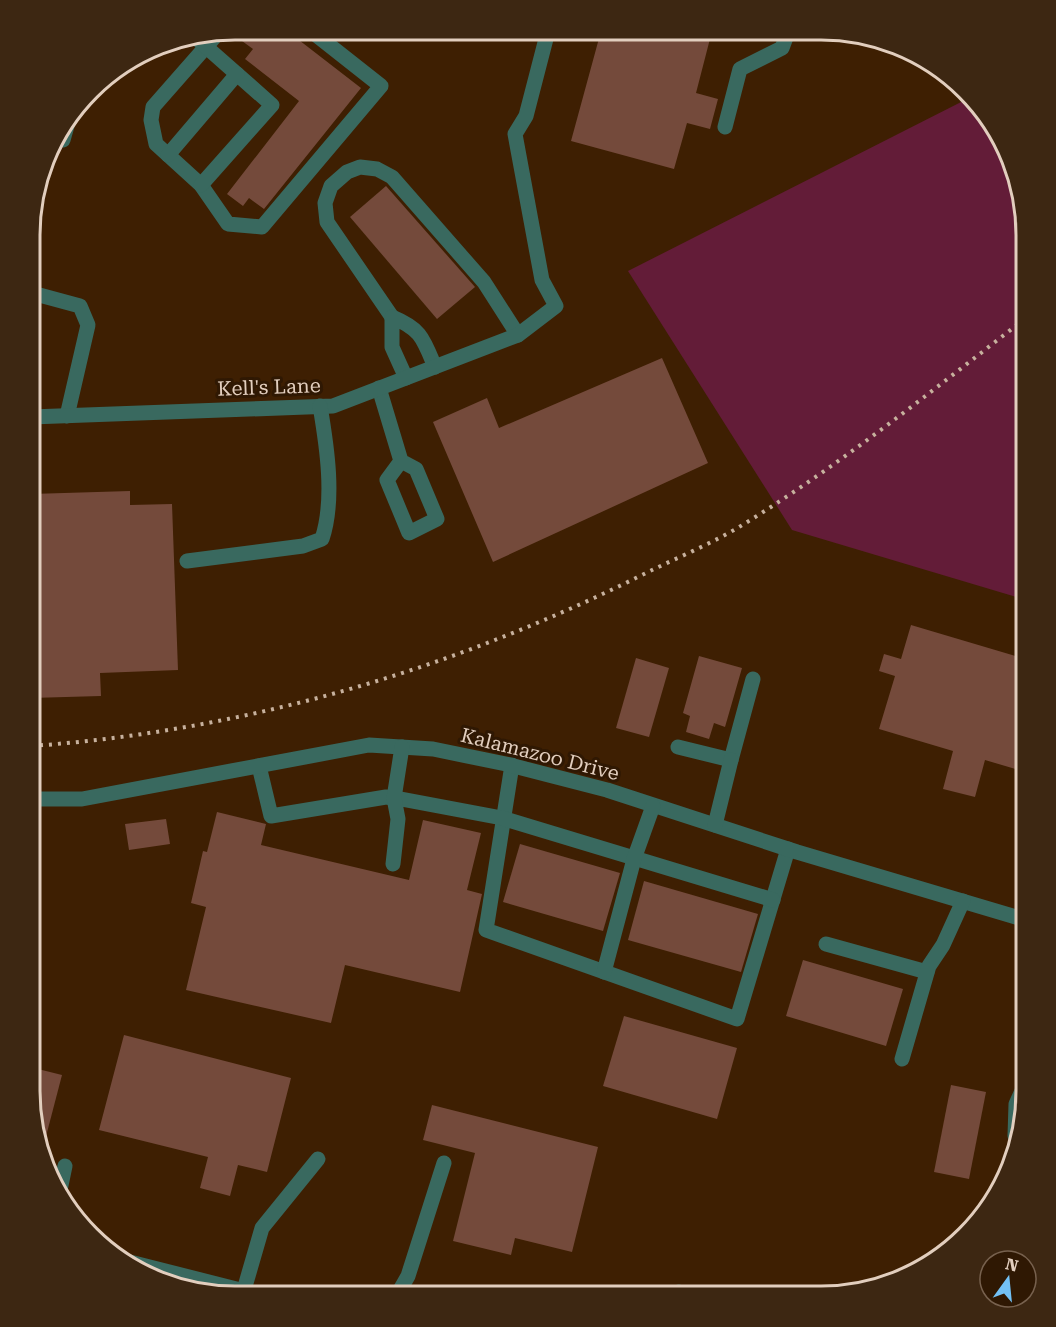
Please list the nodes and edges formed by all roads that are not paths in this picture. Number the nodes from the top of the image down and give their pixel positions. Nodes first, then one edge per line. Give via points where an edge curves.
1 (322, 40) edge
2 (546, 40) edge
3 (785, 40) edge
4 (202, 43) edge
5 (200, 44) edge
6 (237, 74) junction
7 (725, 127) dead end
8 (168, 154) junction
9 (201, 185) junction
10 (40, 295) edge
11 (392, 317) junction
12 (518, 335) junction
13 (435, 367) junction
14 (406, 378) junction
15 (379, 388) junction
16 (320, 406) junction
17 (67, 416) junction
18 (40, 417) edge
19 (401, 460) dead end
20 (187, 561) dead end
21 (753, 679) dead end
22 (402, 747) junction
23 (678, 747) dead end
24 (731, 760) junction
25 (512, 765) junction
26 (259, 766) junction
27 (394, 798) junction
28 (40, 799) edge
29 (653, 806) junction
30 (502, 818) junction
31 (715, 825) junction
32 (788, 849) junction
33 (634, 859) junction
34 (393, 864) dead end
35 (773, 900) junction
36 (963, 901) junction
37 (1015, 917) edge
38 (826, 944) dead end
39 (604, 972) junction
40 (927, 972) junction
41 (902, 1059) dead end
42 (318, 1159) dead end
43 (444, 1163) dead end
44 (65, 1166) dead end
45 (62, 1180) edge
46 (153, 1268) edge
47 (228, 1286) edge
48 (245, 1286) edge
49 (402, 1286) edge

1 - 9 street via 381,86 262,227 228,224
2 - 12 street, Kell's Lane via 526,116 514,134 542,280 556,306
3 - 7 street via 782,48 740,69
4 - 6 street
5 - 8 street via 153,107 151,120 156,144
6 - 8 street
6 - 9 street via 272,105
8 - 9 street
10 - 17 street via 80,306 88,325
11 - 12 street via 327,222 326,203 331,186 360,167 392,177 484,282
11 - 13 street via 422,335
11 - 14 street via 392,346
12 - 13 street, Kell's Lane
13 - 14 street, Kell's Lane
14 - 15 street, Kell's Lane
15 - 16 street, Kell's Lane via 333,406
15 - 19 street
16 - 17 street, Kell's Lane
16 - 20 street via 327,466 326,526 322,539 303,546
17 - 18 street, Kell's Lane
21 - 24 street
22 - 25 street, Kalamazoo Drive via 433,749
22 - 26 street, Kalamazoo Drive via 369,745
22 - 27 street
23 - 24 street
24 - 31 street
25 - 29 street, Kalamazoo Drive
25 - 30 street
26 - 27 street via 271,816
26 - 28 street, Kalamazoo Drive via 82,799
27 - 30 street
27 - 34 street via 398,819
29 - 31 street, Kalamazoo Drive
29 - 33 street
30 - 33 street
30 - 39 street via 486,930
31 - 32 street, Kalamazoo Drive
32 - 35 street
32 - 36 street, Kalamazoo Drive
33 - 35 street
33 - 39 street
35 - 39 street via 737,1019
36 - 37 street, Kalamazoo Drive
36 - 40 street
38 - 40 street
40 - 41 street
42 - 48 street via 262,1228
43 - 49 street
44 - 45 street
46 - 47 street

